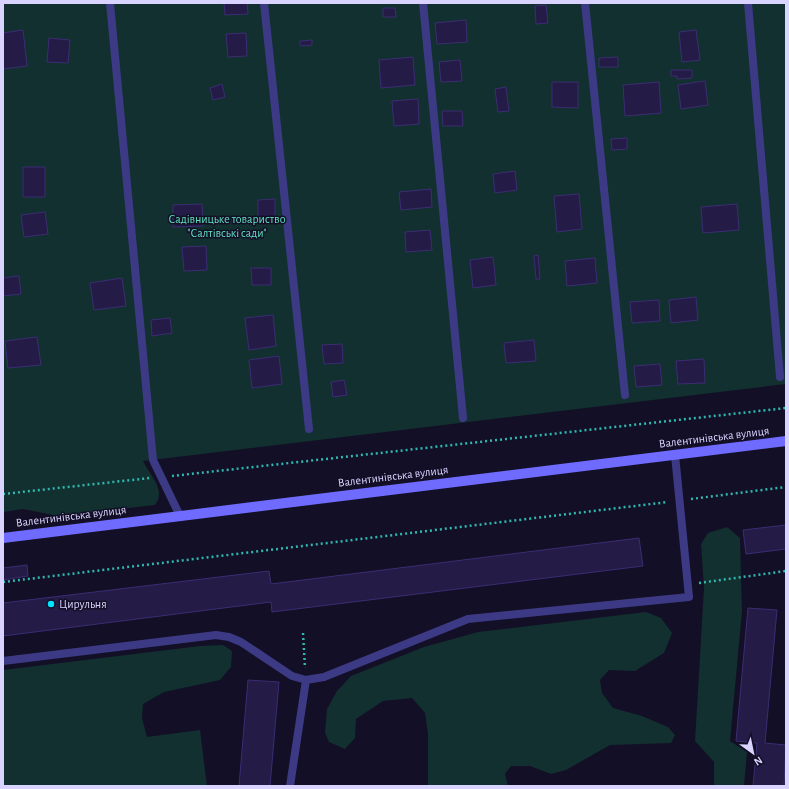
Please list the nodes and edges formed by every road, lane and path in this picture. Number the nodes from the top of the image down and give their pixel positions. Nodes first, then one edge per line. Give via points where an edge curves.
1 (110, 3) edge
2 (264, 3) edge
3 (423, 3) edge
4 (585, 3) edge
5 (748, 3) edge
6 (780, 377) dead end
7 (625, 395) dead end
8 (786, 408) edge
9 (464, 418) dead end
10 (309, 429) dead end
11 (786, 441) edge
12 (675, 455) junction
13 (161, 477) junction
14 (786, 487) edge
15 (3, 494) edge
16 (681, 500) junction
17 (180, 516) junction
18 (3, 538) edge
19 (786, 572) edge
20 (3, 582) edge
21 (688, 585) junction
22 (303, 633) dead end
23 (304, 652) dead end
24 (3, 661) edge
25 (306, 680) junction
26 (290, 786) edge

1 - 13 lane via 153,460
2 - 10 lane
3 - 9 lane
4 - 7 lane
5 - 6 lane
8 - 13 path
11 - 12 street, Валентинівська вулиця
12 - 16 lane
12 - 17 street, Валентинівська вулиця
13 - 15 path
13 - 17 lane
14 - 16 path
16 - 20 path
16 - 21 lane
17 - 18 street, Валентинівська вулиця
19 - 21 path
21 - 25 lane via 689,597 468,619 324,677
22 - 23 path
24 - 25 lane via 216,635 241,642 292,676
25 - 26 lane

